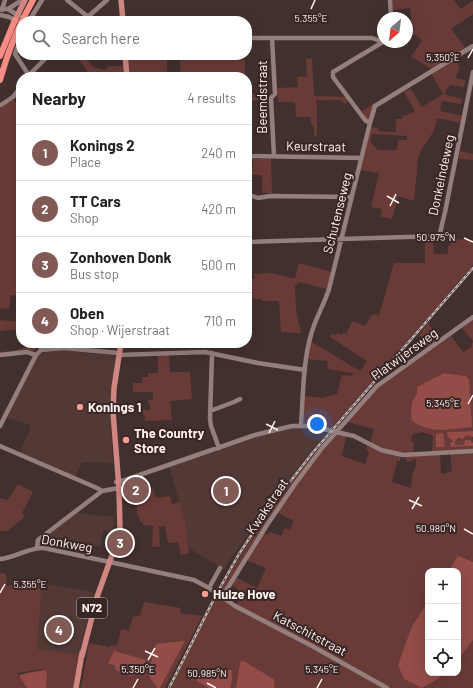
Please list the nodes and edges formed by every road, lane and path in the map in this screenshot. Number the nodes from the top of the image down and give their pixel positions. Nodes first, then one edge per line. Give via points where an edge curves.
1 (5, 0) edge
2 (24, 0) edge
3 (33, 0) edge
4 (42, 0) edge
5 (67, 0) edge
6 (107, 0) edge
7 (121, 0) edge
8 (390, 0) edge
9 (1, 9) edge
10 (8, 9) junction
11 (391, 12) edge
12 (1, 15) edge
13 (16, 16) edge
14 (20, 16) edge
15 (21, 16) edge
16 (32, 16) edge
17 (88, 16) joint
18 (123, 16) edge
19 (16, 18) edge
20 (16, 25) edge
21 (16, 28) edge
22 (252, 38) edge
23 (272, 38) junction
24 (377, 40) edge
25 (377, 46) edge
26 (473, 46) edge
27 (0, 56) edge
28 (19, 60) edge
29 (44, 60) edge
30 (125, 60) edge
31 (27, 72) edge
32 (34, 72) edge
33 (127, 72) edge
34 (473, 72) edge
35 (0, 80) edge
36 (16, 94) edge
37 (1, 105) dead end
38 (370, 123) junction
39 (252, 156) edge
40 (274, 156) junction
41 (361, 158) junction
42 (252, 196) edge
43 (352, 197) junction
44 (342, 239) junction
45 (252, 242) edge
46 (473, 317) edge
47 (120, 348) edge
48 (85, 349) joint
49 (41, 350) joint
50 (212, 352) junction
51 (119, 354) junction
52 (0, 355) edge
53 (36, 355) junction
54 (305, 370) junction
55 (240, 399) dead end
56 (210, 411) junction
57 (301, 425) junction
58 (0, 426) edge
59 (337, 432) junction
60 (0, 446) edge
61 (219, 448) junction
62 (473, 451) edge
63 (117, 481) junction
64 (117, 488) junction
65 (102, 491) junction
66 (37, 548) junction
67 (0, 559) edge
68 (109, 562) junction
69 (220, 568) dead end
70 (209, 588) junction
71 (222, 597) junction
72 (76, 688) edge
73 (387, 688) edge

1 - 9 street
2 - 10 street
2 - 14 main road
3 - 15 highway
4 - 16 street
5 - 17 street
6 - 17 street
7 - 18 main road
8 - 11 street
9 - 10 street
9 - 12 street
10 - 13 street
12 - 19 street
20 - 27 highway
21 - 35 highway
22 - 23 street
23 - 24 street
23 - 40 street, Beemdstraat via 275,86 275,94 271,98
25 - 38 street via 337,69 333,75 365,120
26 - 38 street, Schutenseweg via 376,104
28 - 31 street
29 - 32 street
30 - 33 main road
34 - 44 street, Donkeindeweg via 440,235
36 - 37 street
38 - 41 street, Schutenseweg
39 - 40 street, Keurstraat
40 - 41 street, Keurstraat
41 - 43 street, Schutenseweg
42 - 43 street via 258,198
43 - 44 street, Schutenseweg
44 - 45 street, Donkeindeweg
44 - 54 street, Schutenseweg via 325,304 311,334
46 - 59 street, Platwijersweg via 380,383
47 - 51 main road, N72
48 - 49 street
48 - 51 street
49 - 53 street
50 - 51 street
50 - 54 street via 258,363
50 - 56 street
51 - 63 main road, N72 via 113,402
52 - 53 street via 27,352
53 - 58 street
54 - 57 street, Schutenseweg
55 - 56 street
56 - 61 street via 211,426
57 - 59 street
57 - 61 street via 271,430
59 - 62 street via 354,436 381,450 403,455
59 - 71 street, Kwakstraat via 295,484
60 - 65 street
61 - 63 street
63 - 64 main road, N72
64 - 65 street
64 - 68 main road, N72 via 120,529
65 - 66 street via 38,540
66 - 67 street, Donkweg
66 - 68 street, Donkweg
68 - 70 street, Donkweg via 194,580
68 - 72 main road, N72 via 97,597
69 - 70 street
70 - 71 street, Katschitstraat
71 - 73 street, Katschitstraat

